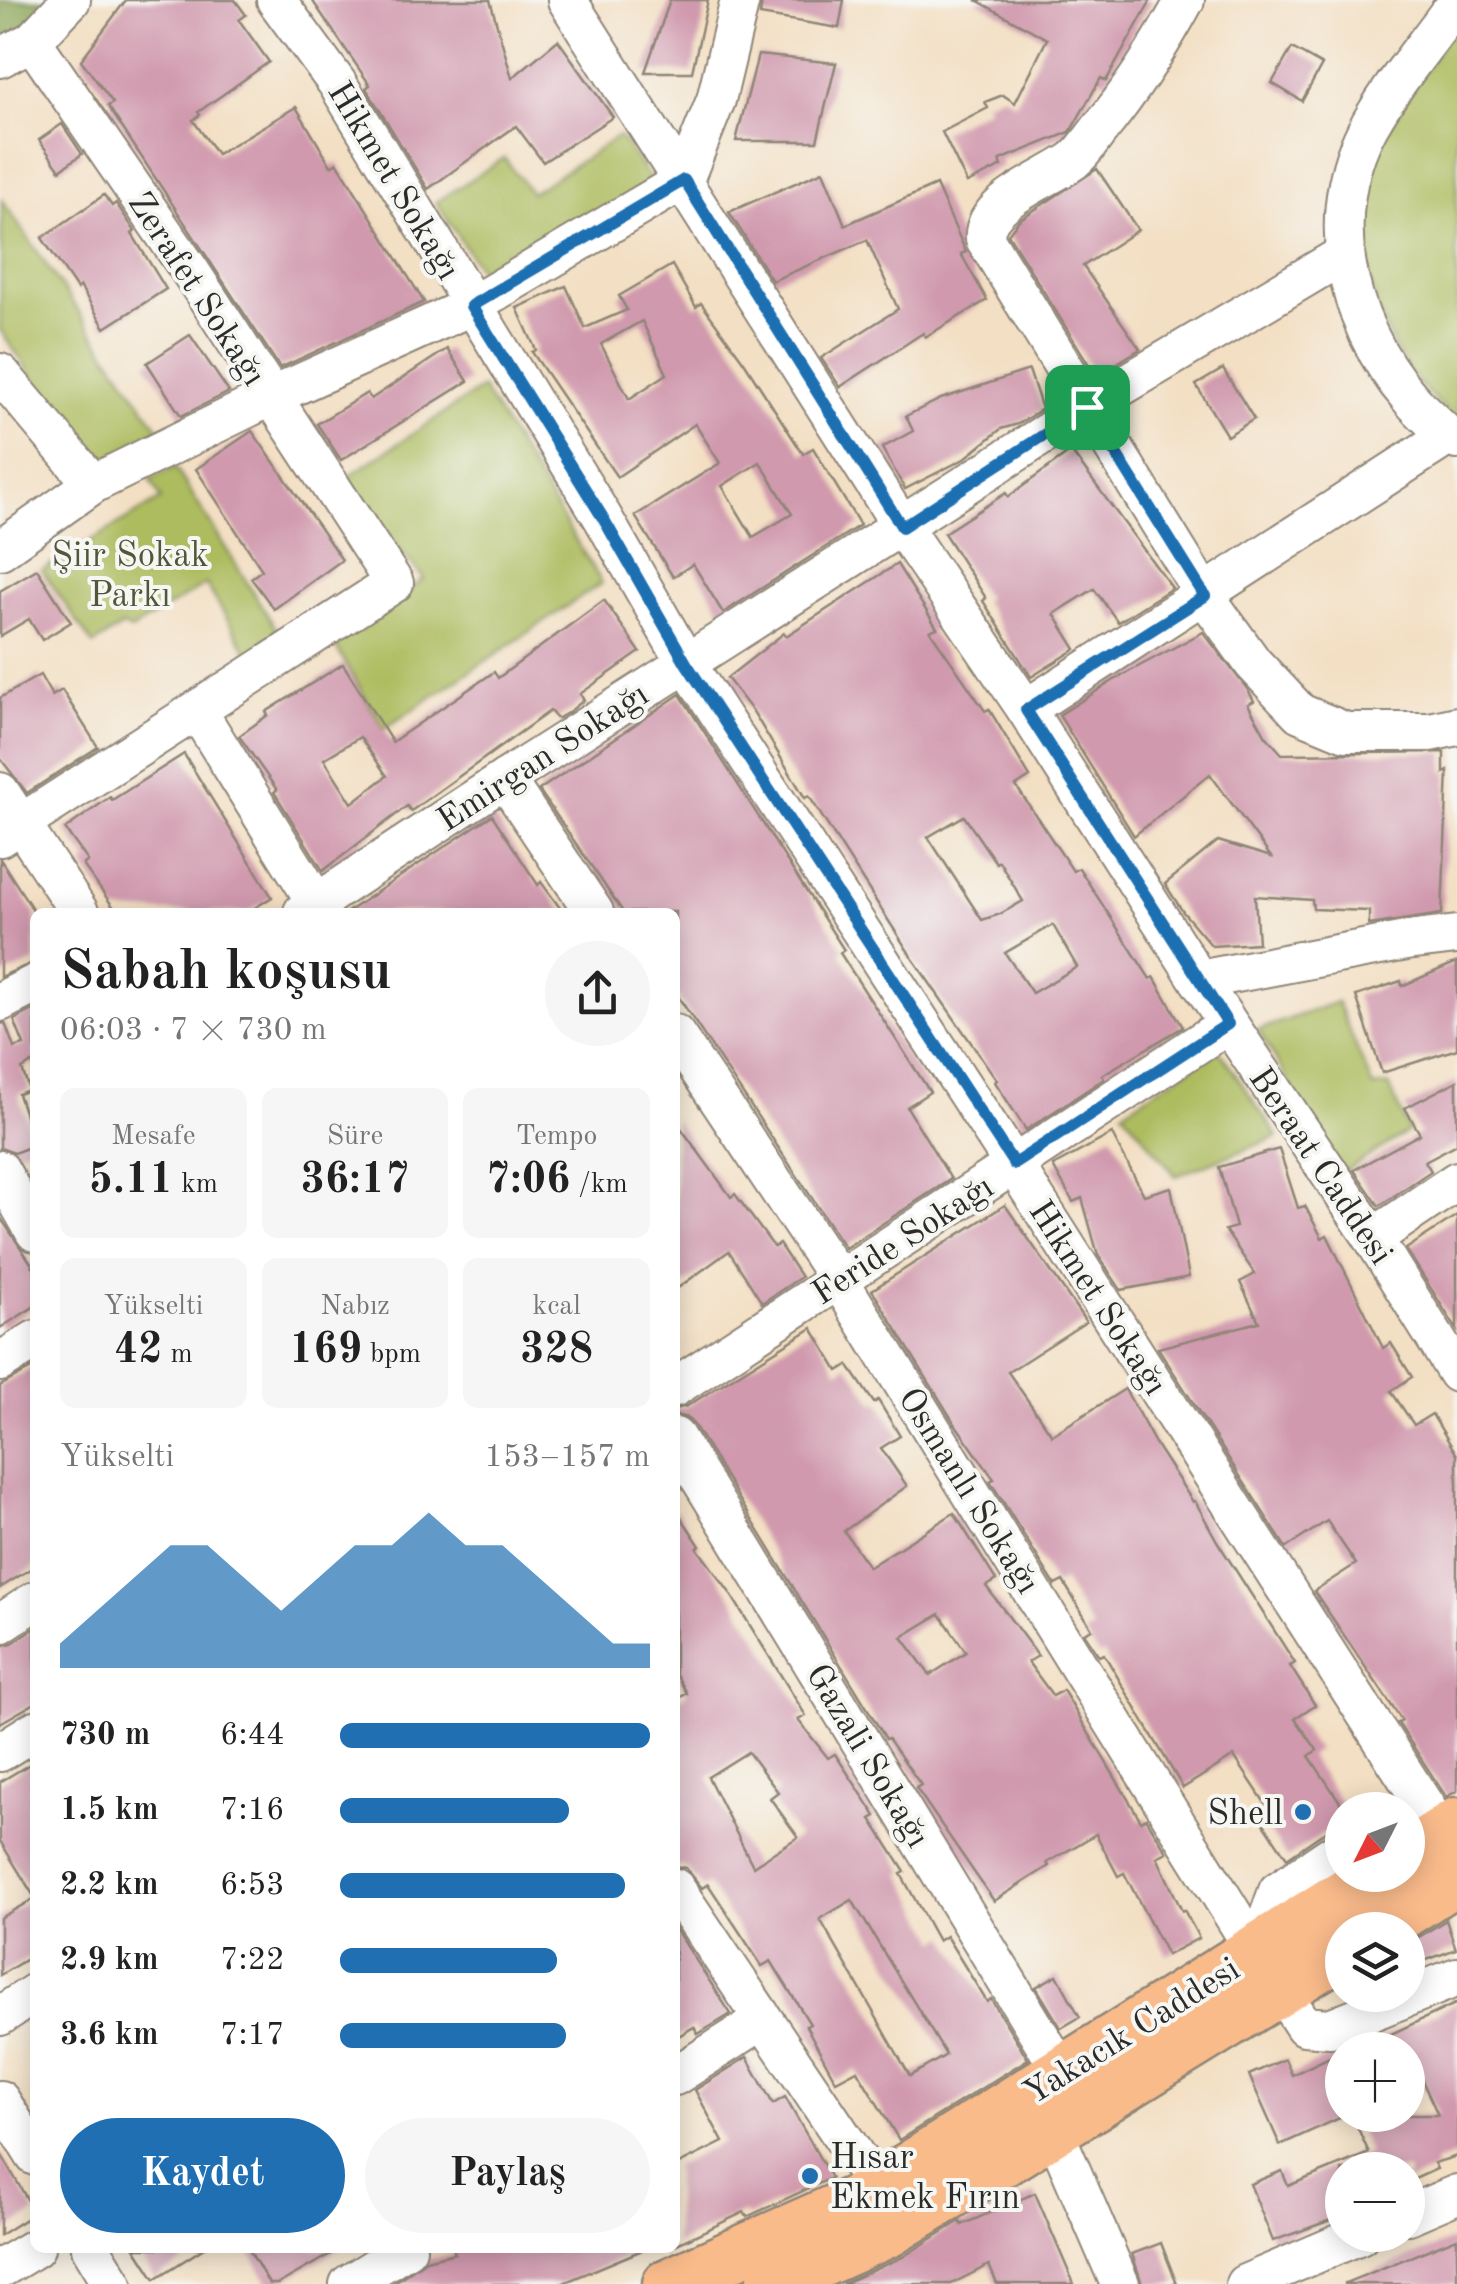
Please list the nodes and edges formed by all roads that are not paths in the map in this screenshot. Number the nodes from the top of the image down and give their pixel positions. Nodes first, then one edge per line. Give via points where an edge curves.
1 (71, 0) edge
2 (276, 0) edge
3 (567, 0) edge
4 (740, 0) edge
5 (1185, 0) edge
6 (1447, 8) edge
7 (16, 49) edge
8 (684, 180) junction
9 (1343, 255) junction
10 (471, 306) junction
11 (0, 373) edge
12 (270, 397) junction
13 (1087, 407) junction
14 (1453, 438) edge
15 (93, 484) junction
16 (902, 527) junction
17 (0, 550) edge
18 (1205, 596) junction
19 (686, 663) junction
20 (1026, 710) junction
21 (198, 712) junction
22 (1457, 726) edge
23 (505, 779) junction
24 (7, 818) edge
25 (76, 908) edge
26 (313, 908) edge
27 (317, 908) edge
28 (591, 908) edge
29 (1457, 935) edge
30 (1199, 980) junction
31 (30, 987) edge
32 (0, 1002) edge
33 (1228, 1024) junction
34 (680, 1042) edge
35 (1014, 1164) junction
36 (14, 1174) edge
37 (1457, 1181) edge
38 (30, 1218) edge
39 (1373, 1238) junction
40 (839, 1280) junction
41 (30, 1343) edge
42 (0, 1362) edge
43 (1457, 1373) edge
44 (680, 1385) edge
45 (680, 1445) edge
46 (30, 1604) edge
47 (0, 1624) edge
48 (30, 1733) edge
49 (0, 1752) edge
50 (1438, 1845) edge
51 (1325, 1860) edge
52 (1357, 1892) edge
53 (680, 1896) edge
54 (1390, 1912) edge
55 (1325, 1957) edge
56 (1269, 1972) junction
57 (1457, 1977) edge
58 (30, 1996) edge
59 (0, 2016) edge
60 (763, 2020) junction
61 (1062, 2072) junction
62 (680, 2073) edge
63 (0, 2100) edge
64 (1054, 2131) junction
65 (30, 2148) edge
66 (1457, 2194) edge
67 (888, 2206) junction
68 (1425, 2208) edge
69 (1325, 2250) edge
70 (30, 2251) edge
71 (94, 2253) edge
72 (399, 2253) edge
73 (0, 2270) edge
74 (112, 2284) edge
75 (349, 2284) edge
76 (668, 2284) edge
77 (772, 2284) edge
78 (1120, 2284) edge
79 (1244, 2284) edge

1 - 7 street, Zerafet Sokağı
2 - 10 street, Hikmet Sokağı via 338,83
3 - 8 street, Beraat Caddesi
4 - 8 street via 716,100
5 - 13 street via 1126,98 1076,158 1012,198 984,228
6 - 9 street via 1374,116 1346,181
7 - 12 street, Zerafet Sokağı via 188,268
8 - 10 street
8 - 16 street, Beraat Caddesi
9 - 13 street, Emirgan Sokağı
9 - 14 street via 1370,338 1408,397
10 - 12 street
10 - 19 street, Hikmet Sokağı
11 - 15 street
12 - 15 street
12 - 21 street, Zerafet Sokağı via 394,584
13 - 16 street, Emirgan Sokağı
13 - 18 street
14 - 18 street
15 - 17 street
16 - 19 street, Emirgan Sokağı
16 - 20 street, Beraat Caddesi
18 - 20 street
18 - 22 street via 1300,713 1346,732
19 - 23 street, Emirgan Sokağı
19 - 35 street, Hikmet Sokağı
20 - 30 street, Beraat Caddesi
21 - 24 street
21 - 26 street
23 - 27 street, Emirgan Sokağı
23 - 28 street
24 - 25 street
29 - 30 street
30 - 33 street, Beraat Caddesi
31 - 32 street
33 - 35 street, Feride Sokağı
33 - 39 street, Beraat Caddesi
34 - 40 street, Osmanlı Sokağı
35 - 40 street, Feride Sokağı
35 - 50 street, Hikmet Sokağı
36 - 38 street
37 - 39 street
39 - 43 street, Beraat Caddesi
40 - 44 street, Feride Sokağı
40 - 56 street, Osmanlı Sokağı
41 - 42 street
45 - 61 street, Gazali Sokağı
46 - 47 street
48 - 49 street
50 - 54 main road
51 - 56 street via 1278,1892
52 - 56 main road, Yakacık Caddesi
53 - 60 street
55 - 56 main road, Yakacık Caddesi
56 - 57 street, Osmanlı Sokağı via 1304,2026 1330,2028
56 - 61 main road, Yakacık Caddesi
56 - 64 main road, Yakacık Caddesi
58 - 59 street
60 - 62 street
60 - 67 street
61 - 67 main road, Yakacık Caddesi
63 - 65 street
64 - 67 main road, Yakacık Caddesi
64 - 78 street
66 - 68 street
67 - 76 main road, Yakacık Caddesi
67 - 77 main road, Yakacık Caddesi
69 - 79 street
70 - 73 street
71 - 74 street
72 - 75 street

